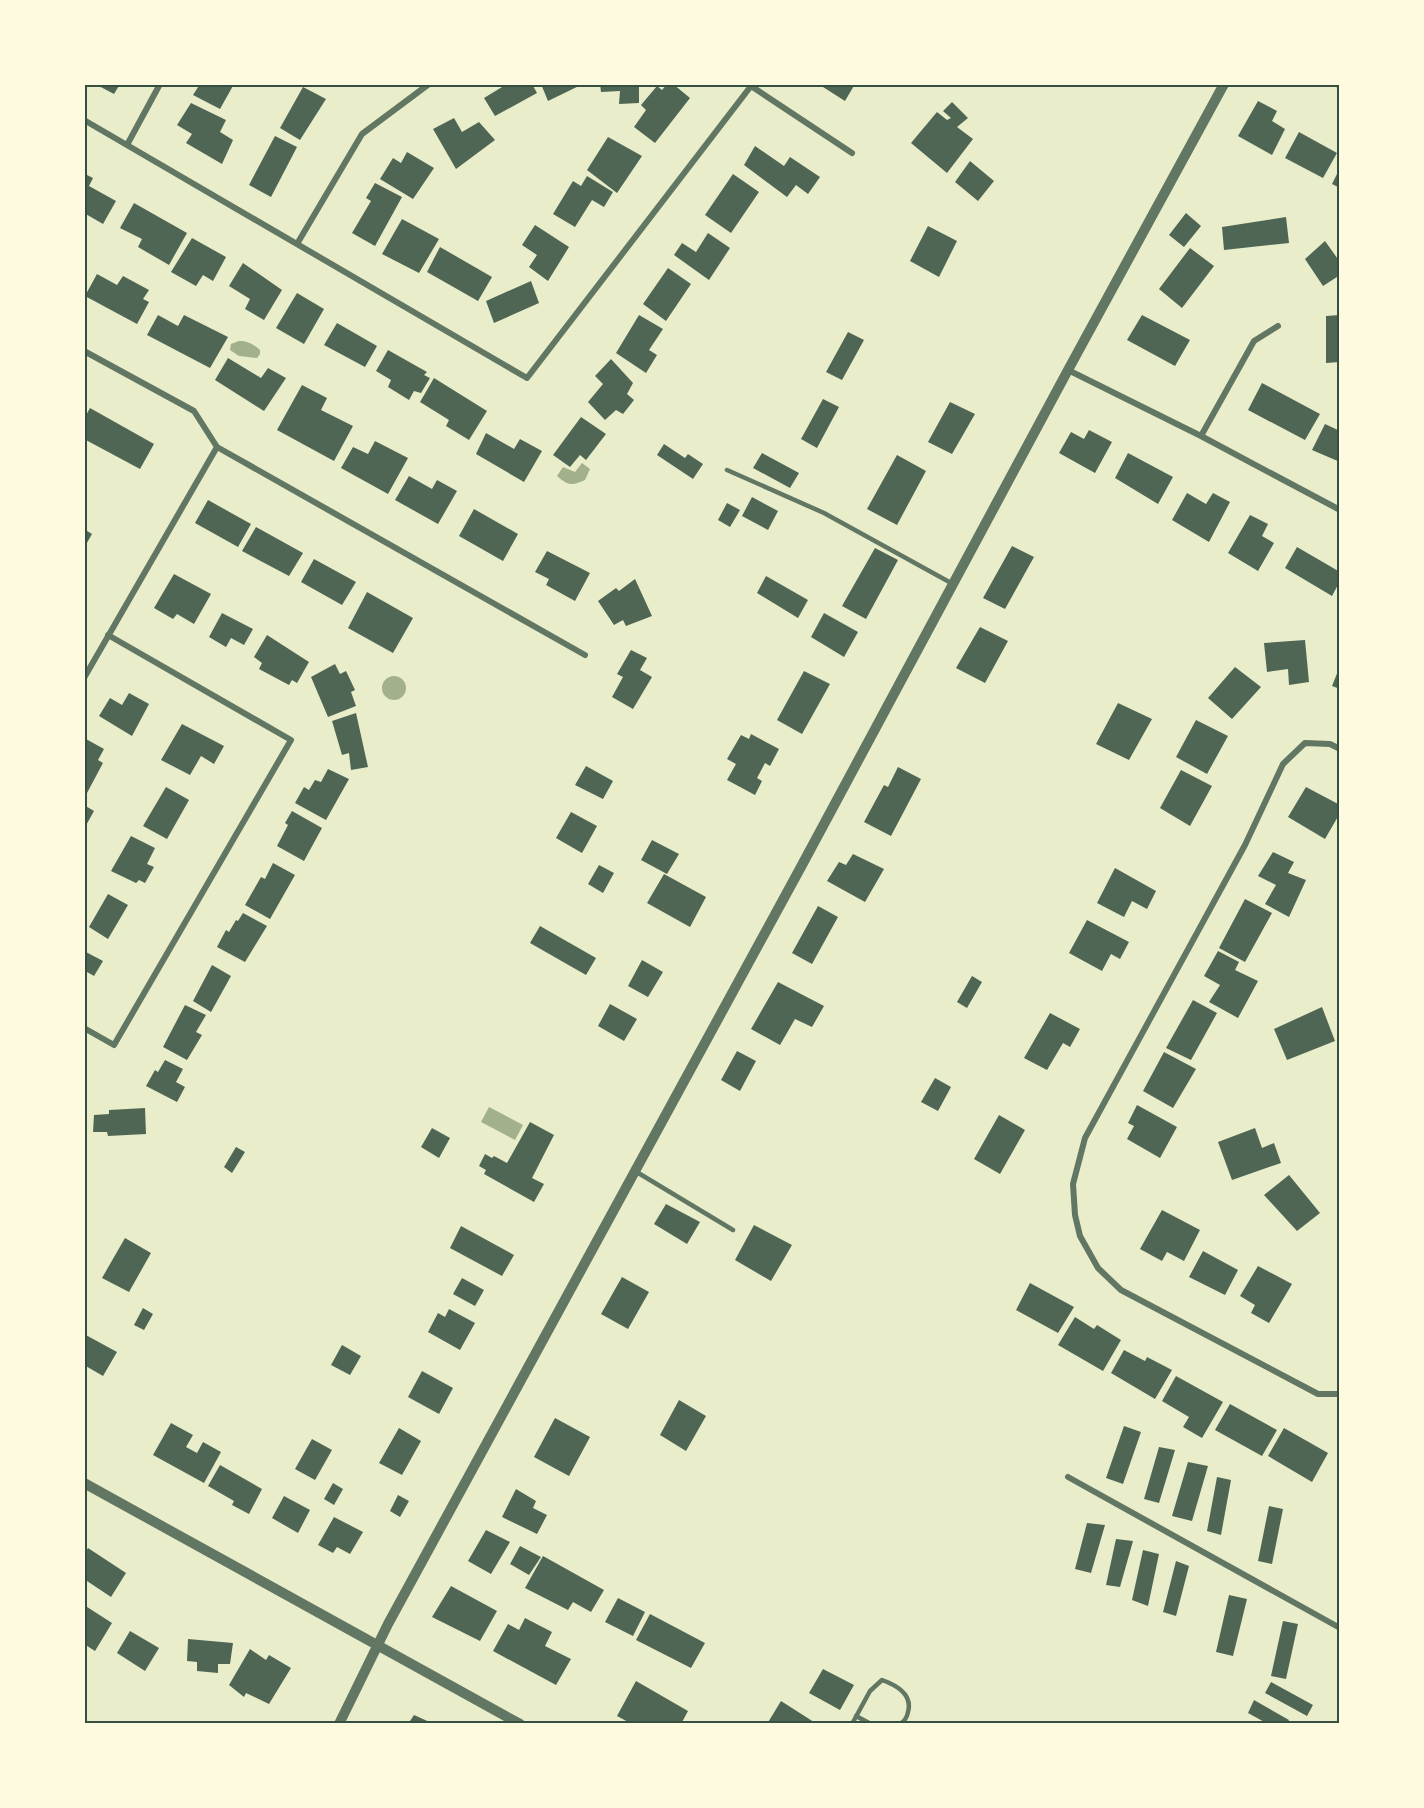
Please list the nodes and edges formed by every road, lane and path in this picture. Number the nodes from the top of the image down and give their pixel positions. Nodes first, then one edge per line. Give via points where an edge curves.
1 (160, 84) edge
2 (429, 84) edge
3 (1224, 84) edge
4 (749, 85) edge
5 (84, 120) edge
6 (127, 145) junction
7 (852, 153) dead end
8 (297, 244) junction
9 (1278, 326) dead end
10 (84, 351) edge
11 (1068, 370) junction
12 (1201, 436) junction
13 (217, 447) junction
14 (727, 470) dead end
15 (1340, 510) edge
16 (953, 584) junction
17 (108, 635) junction
18 (585, 655) dead end
19 (84, 678) edge
20 (1340, 749) edge
21 (84, 1028) edge
22 (635, 1171) junction
23 (733, 1230) dead end
24 (1340, 1394) edge
25 (1068, 1477) dead end
26 (84, 1483) edge
27 (1340, 1628) edge
28 (377, 1645) junction
29 (856, 1716) junction
30 (339, 1724) edge
31 (520, 1724) edge
32 (852, 1724) edge
33 (871, 1724) edge
34 (900, 1724) edge

1 - 6 street
2 - 8 street via 362,134
3 - 11 street
4 - 7 street
4 - 8 street via 527,378
5 - 6 street
6 - 8 street
9 - 12 street via 1254,341
10 - 13 street via 194,411
11 - 12 street
11 - 16 street
12 - 15 street
13 - 17 street
13 - 18 street
14 - 16 lane via 824,513
16 - 22 street
17 - 19 street
17 - 21 street via 291,740 114,1046
20 - 24 street via 1330,744 1305,743 1283,764 1245,845 1085,1138 1073,1184 1080,1236 1098,1268 1121,1290 1318,1394
22 - 23 lane
22 - 28 street
25 - 27 street
26 - 28 street
28 - 30 street
28 - 31 street
29 - 32 lane
29 - 33 lane
29 - 34 lane via 870,1691 882,1680 908,1697 909,1710

